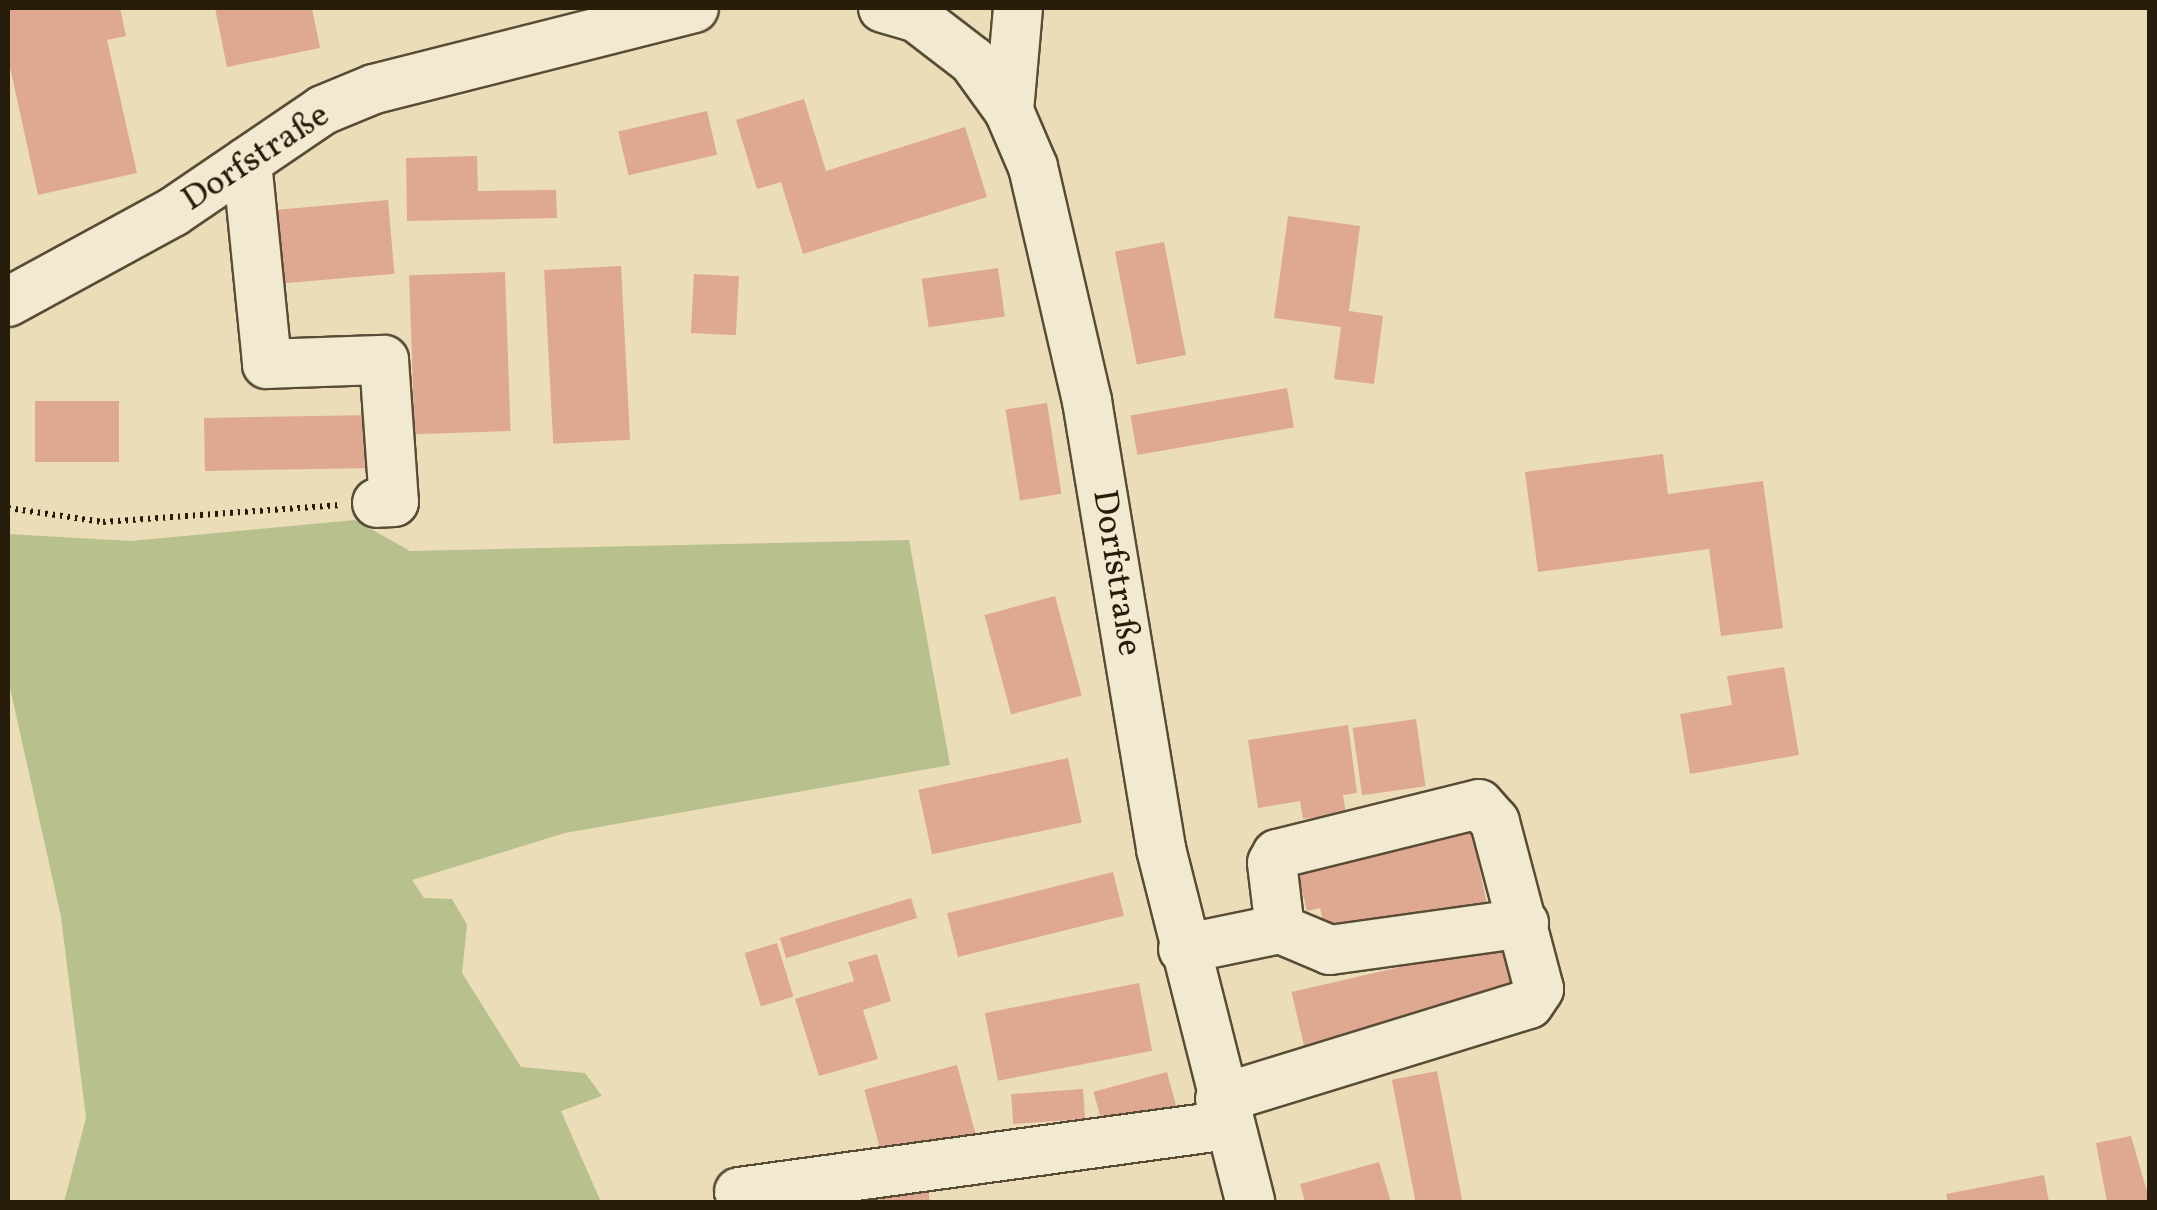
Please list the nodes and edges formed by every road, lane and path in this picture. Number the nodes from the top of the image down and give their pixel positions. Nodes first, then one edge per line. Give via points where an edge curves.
1 (694, 8) edge
2 (883, 8) edge
3 (1018, 8) edge
4 (1008, 111) junction
5 (247, 162) junction
6 (8, 302) edge
7 (377, 502) joint
8 (8, 508) edge
9 (1524, 923) junction
10 (1280, 928) junction
11 (1183, 949) junction
12 (1224, 1112) junction
13 (740, 1192) dead end
14 (1250, 1202) edge

1 - 5 street, Dorfstraße via 374,89 323,110
2 - 4 street, Dorfstraße via 942,33 973,60
3 - 4 street
4 - 11 street, Dorfstraße via 1033,167 1074,334
5 - 6 street, Dorfstraße via 90,262
5 - 7 street via 268,364 384,360 394,502
7 - 8 path via 103,522
9 - 10 street via 1330,950
9 - 10 street via 1495,822 1479,804 1277,854 1272,863
9 - 12 street via 1539,989 1529,1004
10 - 11 street
11 - 12 street, Dorfstraße
12 - 13 street
12 - 14 street, Dorfstraße

